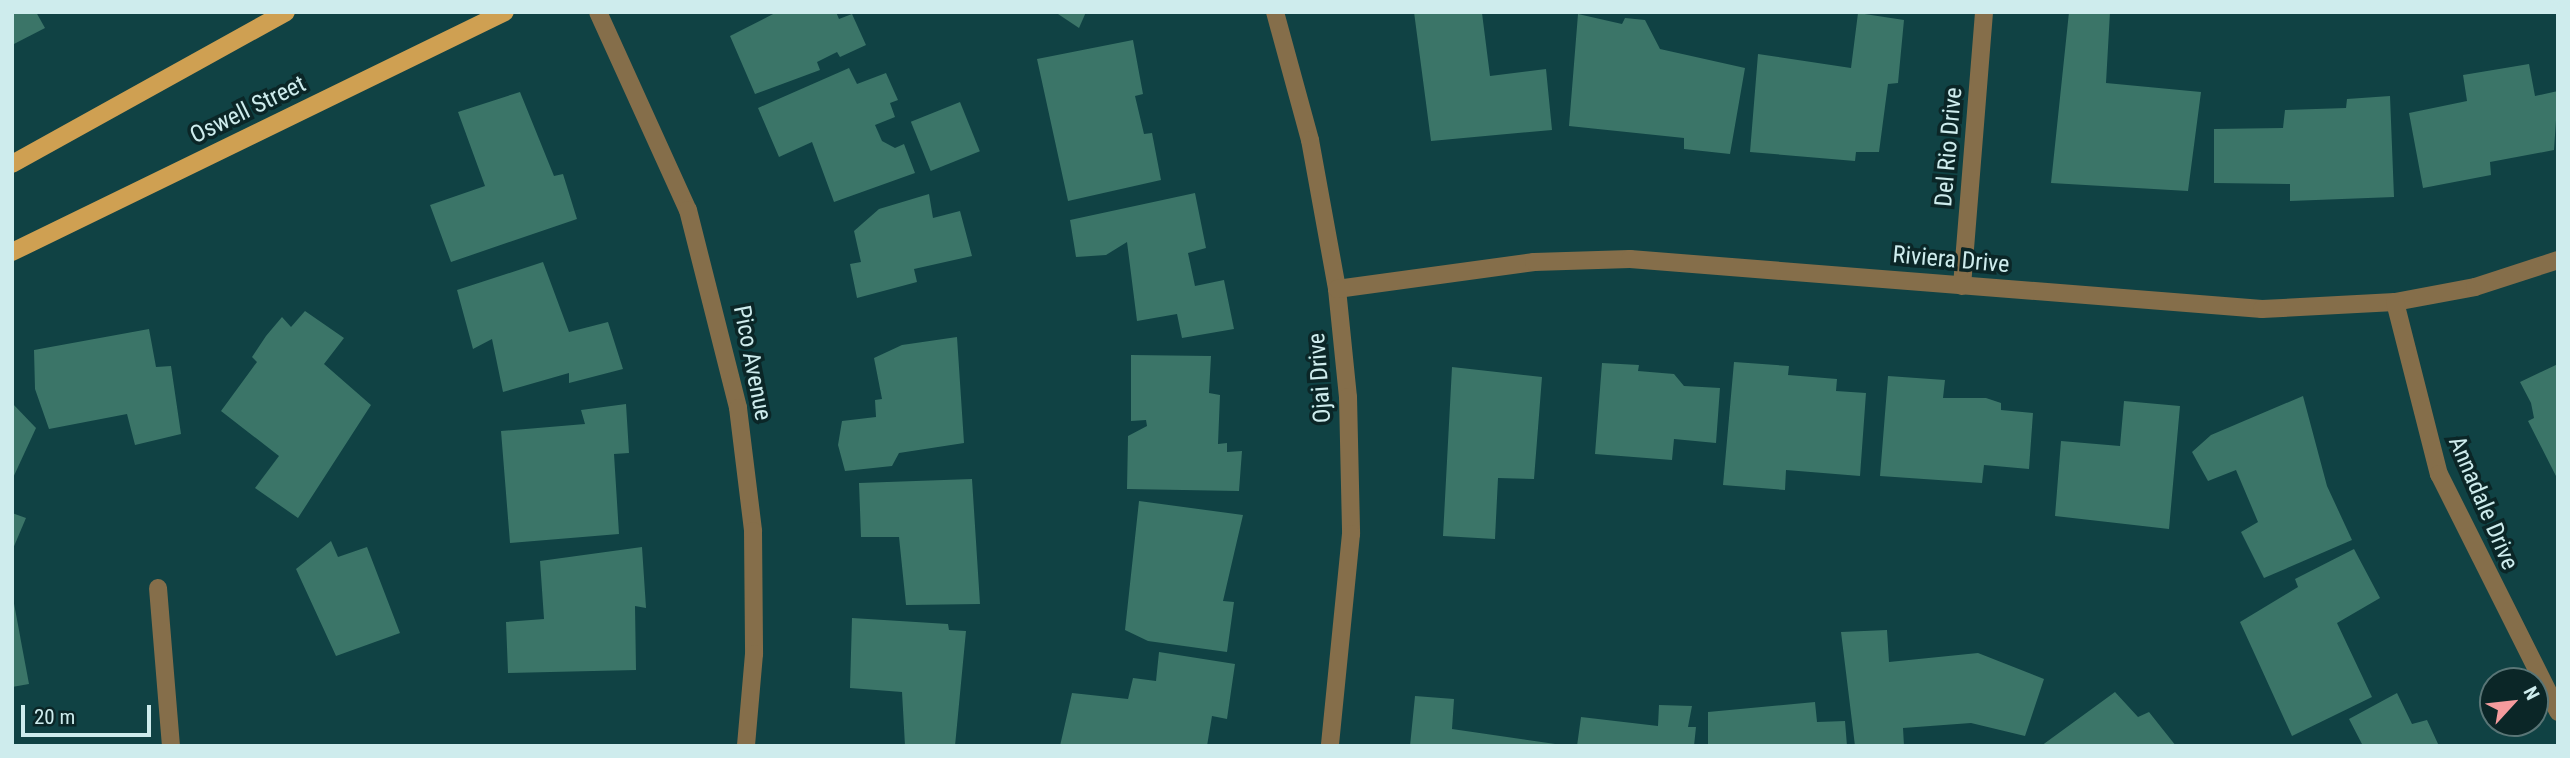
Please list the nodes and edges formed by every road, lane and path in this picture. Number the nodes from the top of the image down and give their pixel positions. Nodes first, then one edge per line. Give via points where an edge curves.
1 (286, 12) edge
2 (505, 12) edge
3 (598, 12) edge
4 (1275, 12) edge
5 (1984, 12) edge
6 (12, 164) edge
7 (12, 252) edge
8 (2558, 261) edge
9 (1962, 286) junction
10 (1337, 289) junction
11 (2395, 302) junction
12 (158, 587) dead end
13 (2558, 712) edge
14 (171, 746) edge
15 (746, 746) edge
16 (1330, 746) edge

1 - 6 main road
2 - 7 main road, Oswell Street
3 - 15 street, Pico Avenue via 688,210 736,396 752,531 754,654
4 - 10 street, Ojai Drive via 1310,140
5 - 9 street, Del Rio Drive
8 - 11 street, Riviera Drive via 2475,287
9 - 10 street, Riviera Drive via 1630,259 1534,262
9 - 11 street, Riviera Drive via 2262,309
10 - 16 street, Ojai Drive via 1351,534
11 - 13 street, Annadale Drive via 2439,474
12 - 14 street

